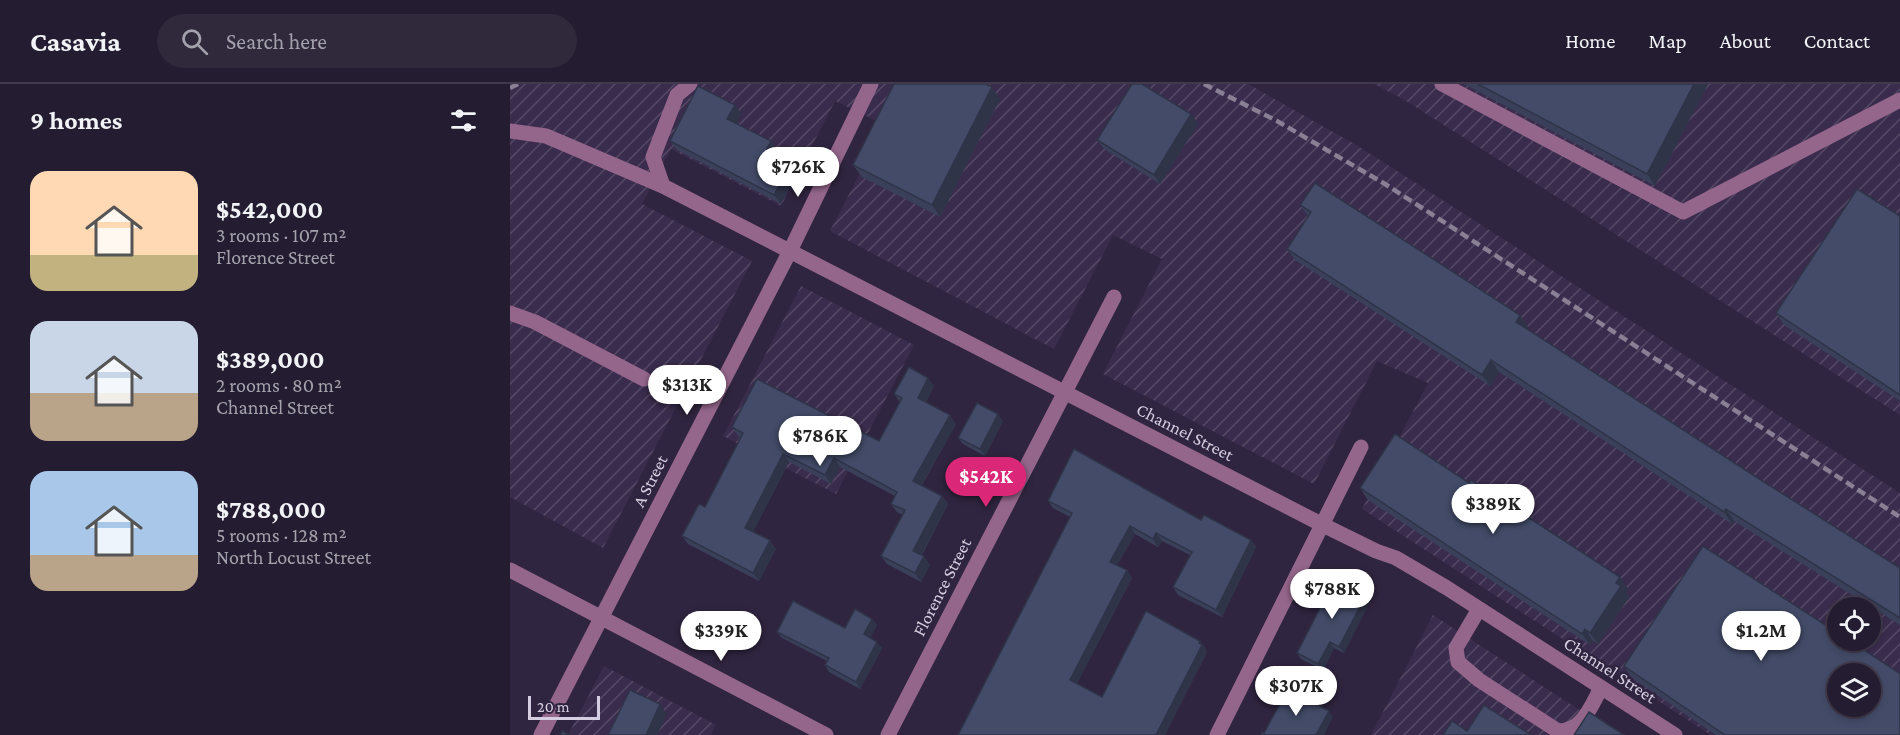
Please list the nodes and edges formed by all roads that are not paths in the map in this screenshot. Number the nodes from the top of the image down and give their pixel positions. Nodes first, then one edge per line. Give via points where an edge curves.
1 (690, 84) edge
2 (871, 84) edge
3 (1442, 84) edge
4 (1900, 100) edge
5 (510, 131) edge
6 (663, 186) junction
7 (790, 251) junction
8 (1114, 297) dead end
9 (510, 313) edge
10 (644, 379) dead end
11 (1064, 392) junction
12 (1361, 447) dead end
13 (1323, 525) junction
14 (510, 570) edge
15 (1479, 609) junction
16 (601, 617) junction
17 (1601, 688) junction
18 (541, 735) edge
19 (826, 735) edge
20 (888, 735) edge
21 (1217, 735) edge
22 (1675, 735) edge

1 - 6 street via 677,96 652,157
2 - 7 street, A Street
3 - 4 street via 1683,212
5 - 6 street, Channel Street via 546,136
6 - 7 street, Channel Street
7 - 11 street, Channel Street
7 - 16 street, A Street
8 - 11 street, Florence Street
9 - 10 street
11 - 13 street, Channel Street
11 - 20 street, Florence Street
12 - 13 street
13 - 15 street, Channel Street via 1396,558
13 - 21 street
14 - 16 street
15 - 17 street, Channel Street
15 - 17 street via 1456,648 1456,656 1466,670 1499,693 1558,731 1568,731 1580,725
16 - 18 street, A Street
16 - 19 street
17 - 22 street, Channel Street

